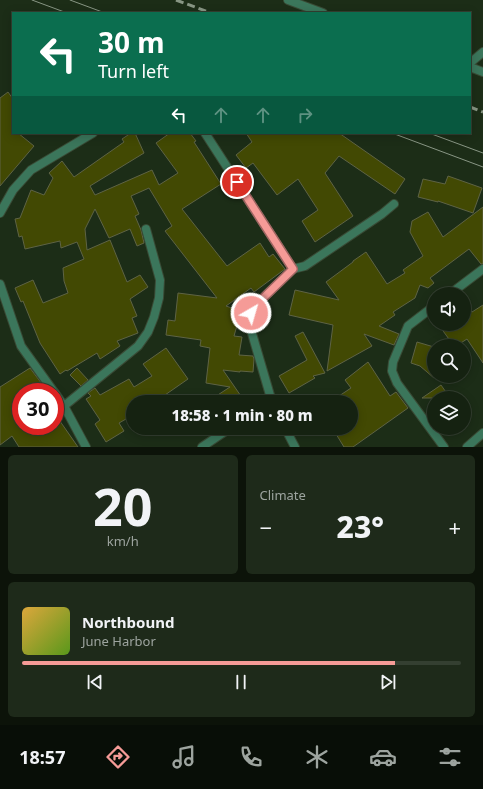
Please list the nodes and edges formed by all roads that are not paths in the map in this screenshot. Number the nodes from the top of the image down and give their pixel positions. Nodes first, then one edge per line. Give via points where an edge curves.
1 (288, 0) edge
2 (320, 12) edge
3 (483, 52) edge
4 (471, 62) edge
5 (471, 67) edge
6 (483, 72) edge
7 (91, 134) edge
8 (206, 134) edge
9 (394, 204) dead end
10 (0, 213) edge
11 (146, 229) dead end
12 (293, 269) junction
13 (483, 269) edge
14 (0, 284) edge
15 (459, 287) edge
16 (427, 311) edge
17 (48, 383) edge
18 (268, 395) edge
19 (64, 406) joint
20 (483, 433) edge
21 (220, 435) edge
22 (289, 435) edge
23 (86, 447) edge
24 (202, 447) edge
25 (295, 447) edge
26 (444, 447) edge
27 (467, 447) edge

1 - 2 street
3 - 4 street
5 - 6 street
7 - 10 street via 32,170 13,190
8 - 12 street
9 - 12 street via 305,266
11 - 19 street via 160,280 159,298 148,332 138,346
12 - 18 street via 251,313 251,330
13 - 15 street
14 - 17 street via 22,346
16 - 26 street via 408,326 393,362 392,371 397,383
19 - 23 street
20 - 27 street
21 - 24 street
22 - 25 street

